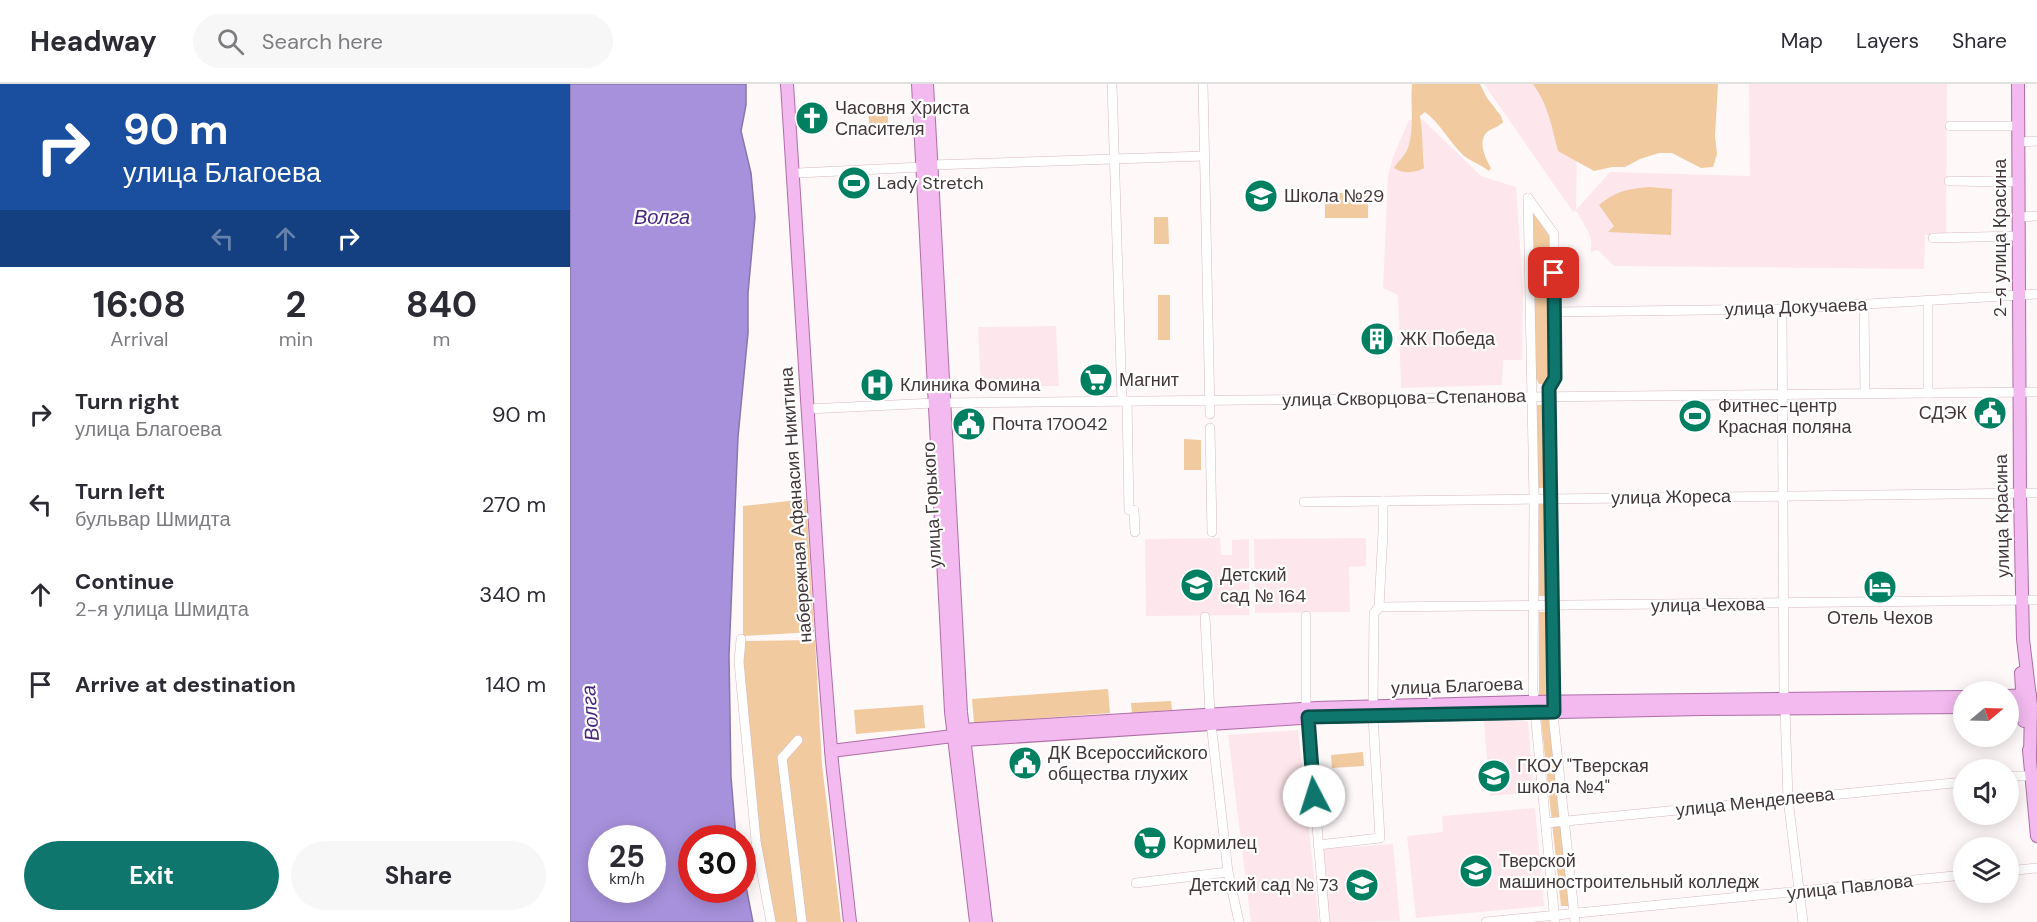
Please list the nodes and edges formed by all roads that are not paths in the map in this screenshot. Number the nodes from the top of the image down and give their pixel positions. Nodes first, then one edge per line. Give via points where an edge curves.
1 (787, 84) edge
2 (793, 84) edge
3 (918, 84) edge
4 (927, 84) edge
5 (1112, 84) edge
6 (1203, 84) edge
7 (2018, 84) edge
8 (1950, 126) dead end
9 (2018, 126) junction
10 (2037, 141) edge
11 (2018, 142) junction
12 (1204, 156) junction
13 (1114, 159) junction
14 (927, 166) junction
15 (798, 173) junction
16 (1949, 182) dead end
17 (2018, 182) junction
18 (2037, 216) edge
19 (2018, 217) junction
20 (2018, 236) junction
21 (1933, 238) dead end
22 (2037, 294) edge
23 (2018, 295) junction
24 (1928, 300) junction
25 (1863, 304) junction
26 (1782, 309) junction
27 (1555, 312) junction
28 (2018, 392) junction
29 (2037, 392) edge
30 (1928, 393) junction
31 (1782, 394) junction
32 (1865, 394) junction
33 (1533, 397) junction
34 (1549, 397) junction
35 (1209, 400) junction
36 (1124, 401) junction
37 (940, 403) junction
38 (810, 409) junction
39 (1210, 414) dead end
40 (1210, 428) dead end
41 (2037, 493) edge
42 (2020, 495) junction
43 (1782, 496) junction
44 (1534, 499) junction
45 (1550, 499) junction
46 (1383, 501) junction
47 (1304, 502) dead end
48 (1135, 532) dead end
49 (1212, 532) dead end
50 (2037, 600) edge
51 (2022, 601) junction
52 (1783, 604) junction
53 (1534, 606) junction
54 (1551, 606) junction
55 (1379, 607) junction
56 (1306, 616) dead end
57 (1205, 617) dead end
58 (741, 639) dead end
59 (1953, 697) edge
60 (2030, 700) edge
61 (1785, 704) junction
62 (1535, 707) junction
63 (1554, 707) junction
64 (1953, 707) edge
65 (1373, 711) junction
66 (1307, 713) junction
67 (1210, 718) junction
68 (960, 735) junction
69 (798, 740) dead end
70 (834, 750) junction
71 (2019, 776) edge
72 (2032, 776) junction
73 (1953, 783) edge
74 (1788, 799) junction
75 (1564, 821) junction
76 (1546, 823) junction
77 (2037, 836) edge
78 (1318, 845) junction
79 (2037, 868) edge
80 (2019, 870) edge
81 (1228, 872) junction
82 (1953, 877) edge
83 (1136, 883) dead end
84 (1799, 892) junction
85 (1574, 917) edge
86 (1555, 918) edge
87 (771, 922) edge
88 (802, 922) edge
89 (850, 922) edge
90 (855, 922) edge
91 (976, 922) edge
92 (986, 922) edge
93 (1239, 922) edge
94 (1325, 922) edge
95 (1486, 922) edge
96 (1803, 922) edge

1 - 38 main road, набережная Афанасия Никитина
2 - 15 main road, набережная Афанасия Никитина
3 - 14 main road, улица Горького
4 - 14 main road, улица Горького
5 - 13 street
6 - 12 street
7 - 9 main road, 2-я улица Красина
8 - 9 street
9 - 11 main road, 2-я улица Красина
10 - 11 street
11 - 17 main road, 2-я улица Красина
12 - 13 street
12 - 35 street
13 - 14 street
13 - 36 street
14 - 15 street
14 - 37 main road, улица Горького
15 - 38 main road, набережная Афанасия Никитина
16 - 17 street
17 - 19 main road, 2-я улица Красина
18 - 19 street
19 - 20 main road, 2-я улица Красина
20 - 21 street
20 - 23 main road, 2-я улица Красина
22 - 23 street, улица Докучаева
23 - 24 street, улица Докучаева
23 - 28 main road, 2-я улица Красина
24 - 25 street, улица Докучаева
24 - 30 street
25 - 26 street, улица Докучаева
25 - 32 street
26 - 27 street, улица Докучаева
26 - 31 street
27 - 33 street via 1554,234 1528,198
27 - 34 street via 1555,378
28 - 29 street, улица Скворцова-Степанова
28 - 30 street, улица Скворцова-Степанова
28 - 42 main road, улица Красина
30 - 32 street, улица Скворцова-Степанова
31 - 32 street, улица Скворцова-Степанова
31 - 34 street, улица Скворцова-Степанова
31 - 43 street
33 - 34 street, улица Скворцова-Степанова
33 - 35 street, улица Скворцова-Степанова
33 - 44 street
34 - 45 street
35 - 36 street, улица Скворцова-Степанова
35 - 39 street
36 - 37 street, улица Скворцова-Степанова
36 - 48 street via 1129,510 1134,510
37 - 38 street, улица Скворцова-Степанова
37 - 68 main road, улица Горького
38 - 70 main road, набережная Афанасия Никитина
40 - 49 street
41 - 42 street, улица Жореса
42 - 43 street, улица Жореса
42 - 51 main road, улица Красина
43 - 45 street, улица Жореса
43 - 52 street
44 - 45 street, улица Жореса
44 - 46 street, улица Жореса
44 - 53 street
45 - 54 street
46 - 47 street, улица Жореса
46 - 55 street
50 - 51 street, улица Чехова
51 - 52 street, улица Чехова
51 - 60 main road, улица Красина
52 - 54 street, улица Чехова
52 - 61 street
53 - 54 street, улица Чехова
53 - 55 street, улица Чехова
53 - 62 street
54 - 63 street
55 - 65 street via 1374,613
56 - 66 street
57 - 67 street
58 - 87 street via 756,841
59 - 61 main road, улица Благоева
60 - 72 main road, улица Красина
61 - 63 main road, улица Благоева
61 - 64 main road, улица Благоева
61 - 74 street
62 - 63 main road, улица Благоева
62 - 65 main road, улица Благоева
62 - 76 street
63 - 75 street
65 - 66 main road, улица Благоева
65 - 78 street via 1380,838
66 - 67 main road, улица Благоева
66 - 78 street
67 - 68 main road, улица Благоева
67 - 81 street
68 - 70 main road, улица Благоева
68 - 91 main road, улица Горького
68 - 92 main road, улица Горького
69 - 88 street via 782,758
70 - 89 main road, набережная Афанасия Никитина
70 - 90 main road, набережная Афанасия Никитина
71 - 72 street
72 - 77 main road, улица Красина
73 - 74 street, улица Менделеева
74 - 75 street, улица Менделеева
74 - 84 street
75 - 76 street, улица Менделеева
75 - 85 street
76 - 86 street
78 - 94 street
79 - 80 street
81 - 83 street
81 - 93 street
82 - 84 street, улица Павлова
84 - 85 street, улица Павлова
84 - 96 street
85 - 86 street, улица Павлова
86 - 95 street, улица Павлова

